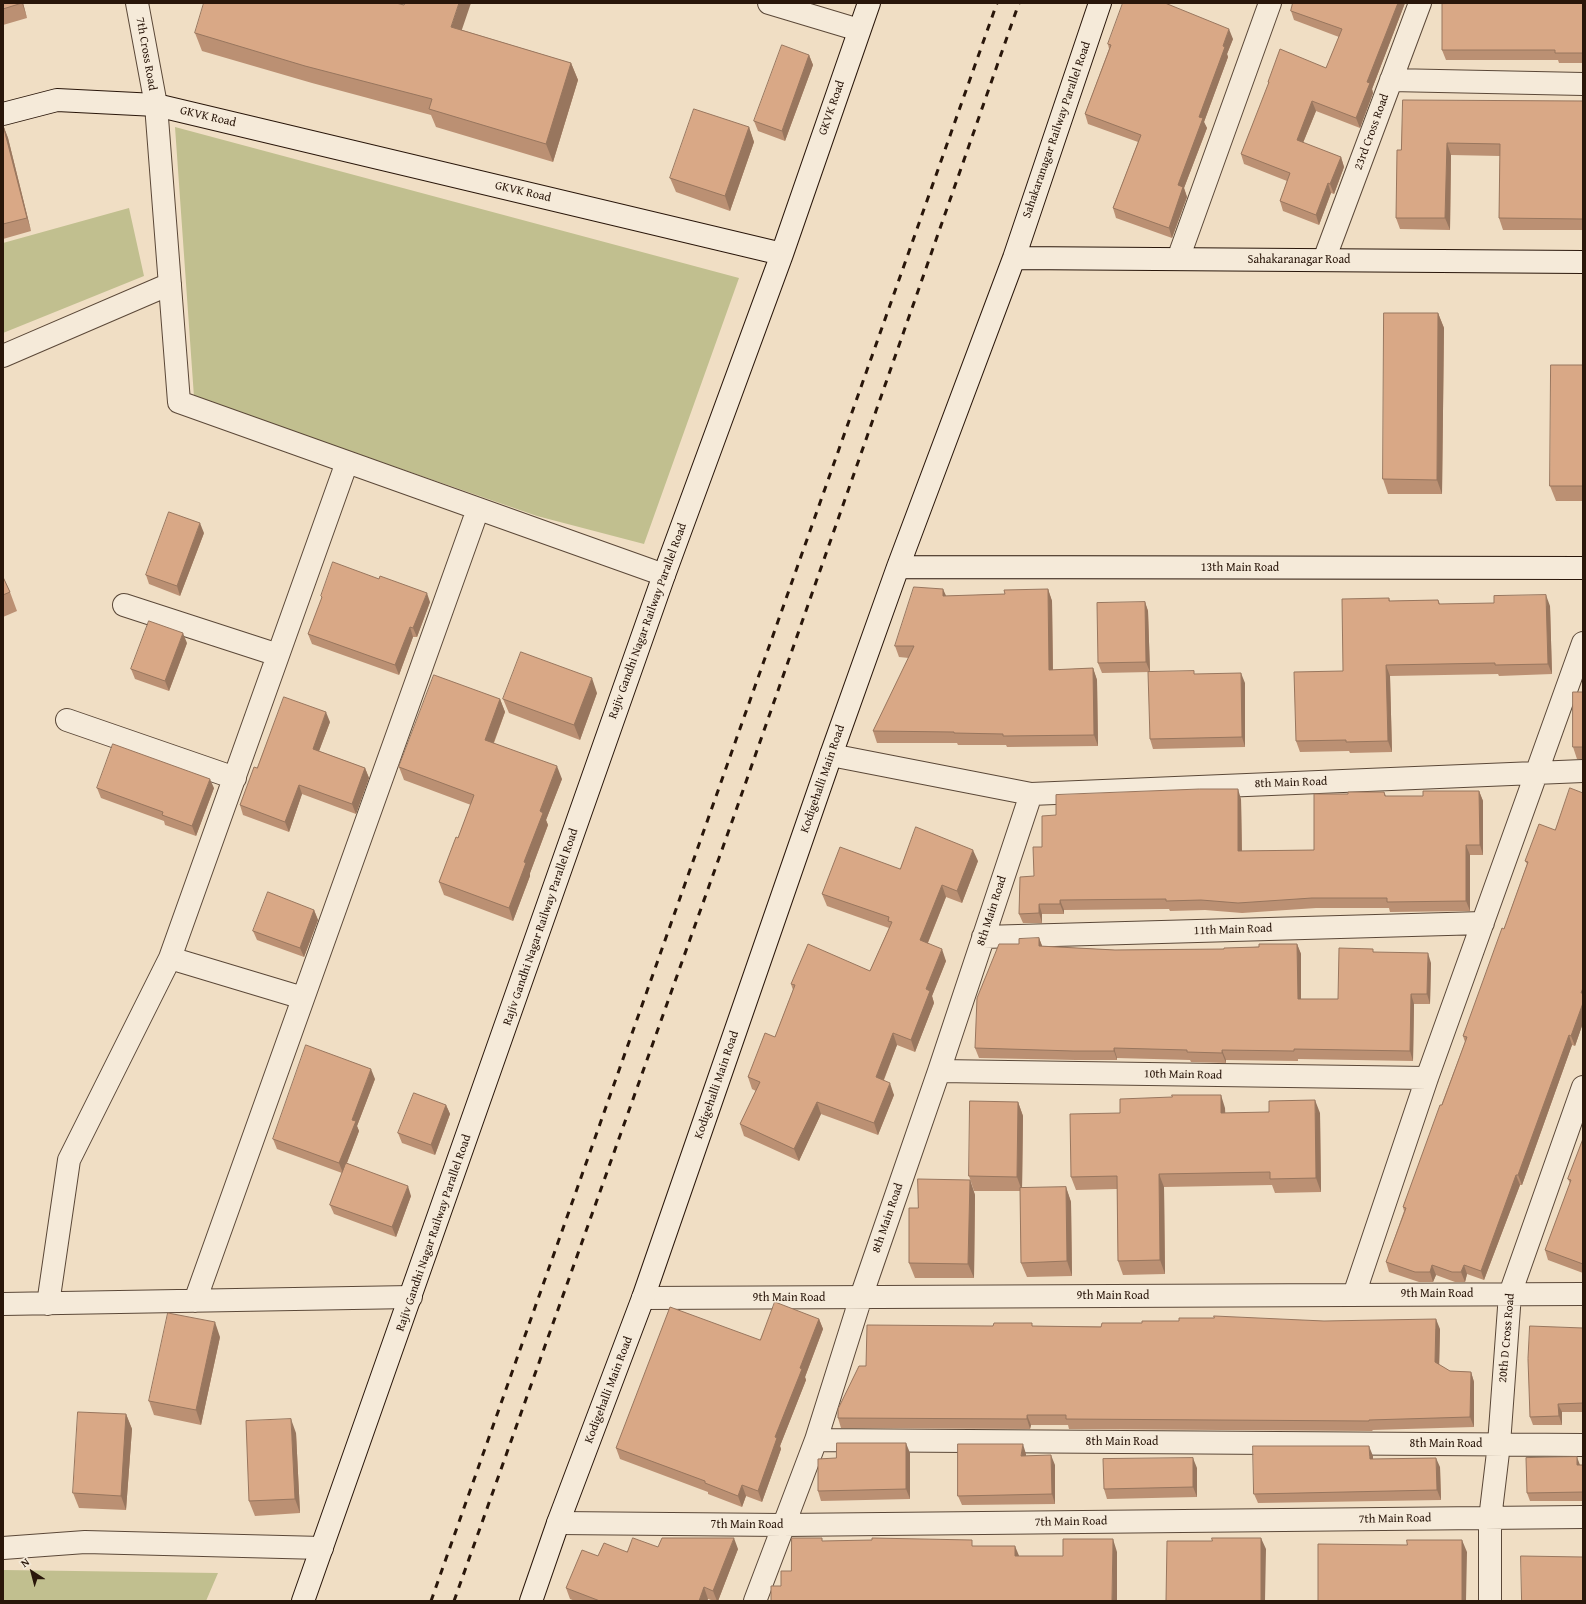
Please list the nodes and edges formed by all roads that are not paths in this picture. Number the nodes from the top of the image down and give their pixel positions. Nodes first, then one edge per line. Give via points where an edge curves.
1 (137, 3) edge
2 (769, 3) edge
3 (870, 3) edge
4 (1100, 3) edge
5 (1270, 3) edge
6 (1420, 3) edge
7 (859, 30) junction
8 (1391, 80) junction
9 (1583, 84) edge
10 (156, 105) junction
11 (3, 114) edge
12 (782, 254) junction
13 (1014, 258) junction
14 (1178, 259) junction
15 (1324, 260) junction
16 (1583, 262) edge
17 (170, 284) junction
18 (3, 356) edge
19 (348, 462) junction
20 (478, 509) junction
21 (898, 567) junction
22 (1583, 568) edge
23 (664, 575) junction
24 (124, 605) dead end
25 (1583, 643) edge
26 (278, 655) junction
27 (67, 720) dead end
28 (831, 755) junction
29 (1583, 771) edge
30 (1536, 773) junction
31 (235, 778) junction
32 (1031, 794) junction
33 (1482, 923) junction
34 (983, 937) junction
35 (170, 958) junction
36 (303, 998) junction
37 (939, 1072) junction
38 (1427, 1078) junction
39 (1583, 1087) edge
40 (1510, 1294) junction
41 (1583, 1294) edge
42 (1354, 1295) junction
43 (411, 1297) junction
44 (861, 1297) junction
45 (644, 1298) junction
46 (195, 1301) junction
47 (3, 1304) edge
48 (48, 1304) junction
49 (816, 1440) junction
50 (1499, 1444) junction
51 (1583, 1445) edge
52 (1583, 1517) edge
53 (1490, 1518) junction
54 (558, 1523) junction
55 (783, 1525) junction
56 (3, 1548) edge
57 (322, 1548) junction
58 (304, 1601) edge
59 (531, 1601) edge
60 (755, 1601) edge
61 (1490, 1601) edge

1 - 10 street, 7th Cross Road
2 - 7 street
3 - 7 street, GKVK Road
4 - 13 street, Sahakaranagar Railway Parallel Road
5 - 14 street
6 - 8 street, 23rd Cross Road
7 - 12 street, GKVK Road
8 - 9 street
8 - 15 street, 23rd Cross Road
10 - 11 street, GKVK Road via 57,100
10 - 12 street, GKVK Road
10 - 17 street, 7th Cross Road
12 - 23 street, Rajiv Gandhi Nagar Railway Parallel Road
13 - 14 street, Sahakaranagar Road
13 - 21 street, Sahakaranagar Railway Parallel Road
14 - 15 street, Sahakaranagar Road
15 - 16 street, Sahakaranagar Road
17 - 18 street
17 - 19 street, 7th Cross Road via 179,402
19 - 20 street
19 - 26 street
20 - 23 street
20 - 36 street
21 - 22 street, 13th Main Road
21 - 28 street, Kodigehalli Main Road
23 - 43 street, Rajiv Gandhi Nagar Railway Parallel Road
24 - 26 street
25 - 30 street
26 - 31 street
27 - 31 street
28 - 32 street
28 - 45 street, Kodigehalli Main Road
29 - 30 street, 8th Main Road
30 - 32 street, 8th Main Road
30 - 33 street
31 - 35 street
32 - 34 street, 8th Main Road
33 - 34 street, 11th Main Road
33 - 38 street
34 - 37 street, 8th Main Road
35 - 36 street
35 - 48 street via 69,1160
36 - 46 street
37 - 38 street, 10th Main Road
37 - 44 street, 8th Main Road
38 - 42 street
39 - 40 street, 20th D Cross Road
40 - 41 street, 9th Main Road
40 - 42 street, 9th Main Road
40 - 50 street, 20th D Cross Road
42 - 44 street, 9th Main Road
43 - 46 street
43 - 57 street, Rajiv Gandhi Nagar Railway Parallel Road
44 - 45 street, 9th Main Road
44 - 49 street, 8th Main Road
45 - 54 street, Kodigehalli Main Road
46 - 48 street
47 - 48 street
49 - 50 street, 8th Main Road
49 - 55 street
50 - 51 street, 8th Main Road
50 - 53 street, 20th D Cross Road
52 - 53 street, 7th Main Road
53 - 55 street, 7th Main Road
53 - 61 street, 20th D Cross Road
54 - 55 street, 7th Main Road
54 - 59 street, Kodigehalli Main Road
55 - 60 street
56 - 57 street via 85,1542
57 - 58 street, Rajiv Gandhi Nagar Railway Parallel Road

